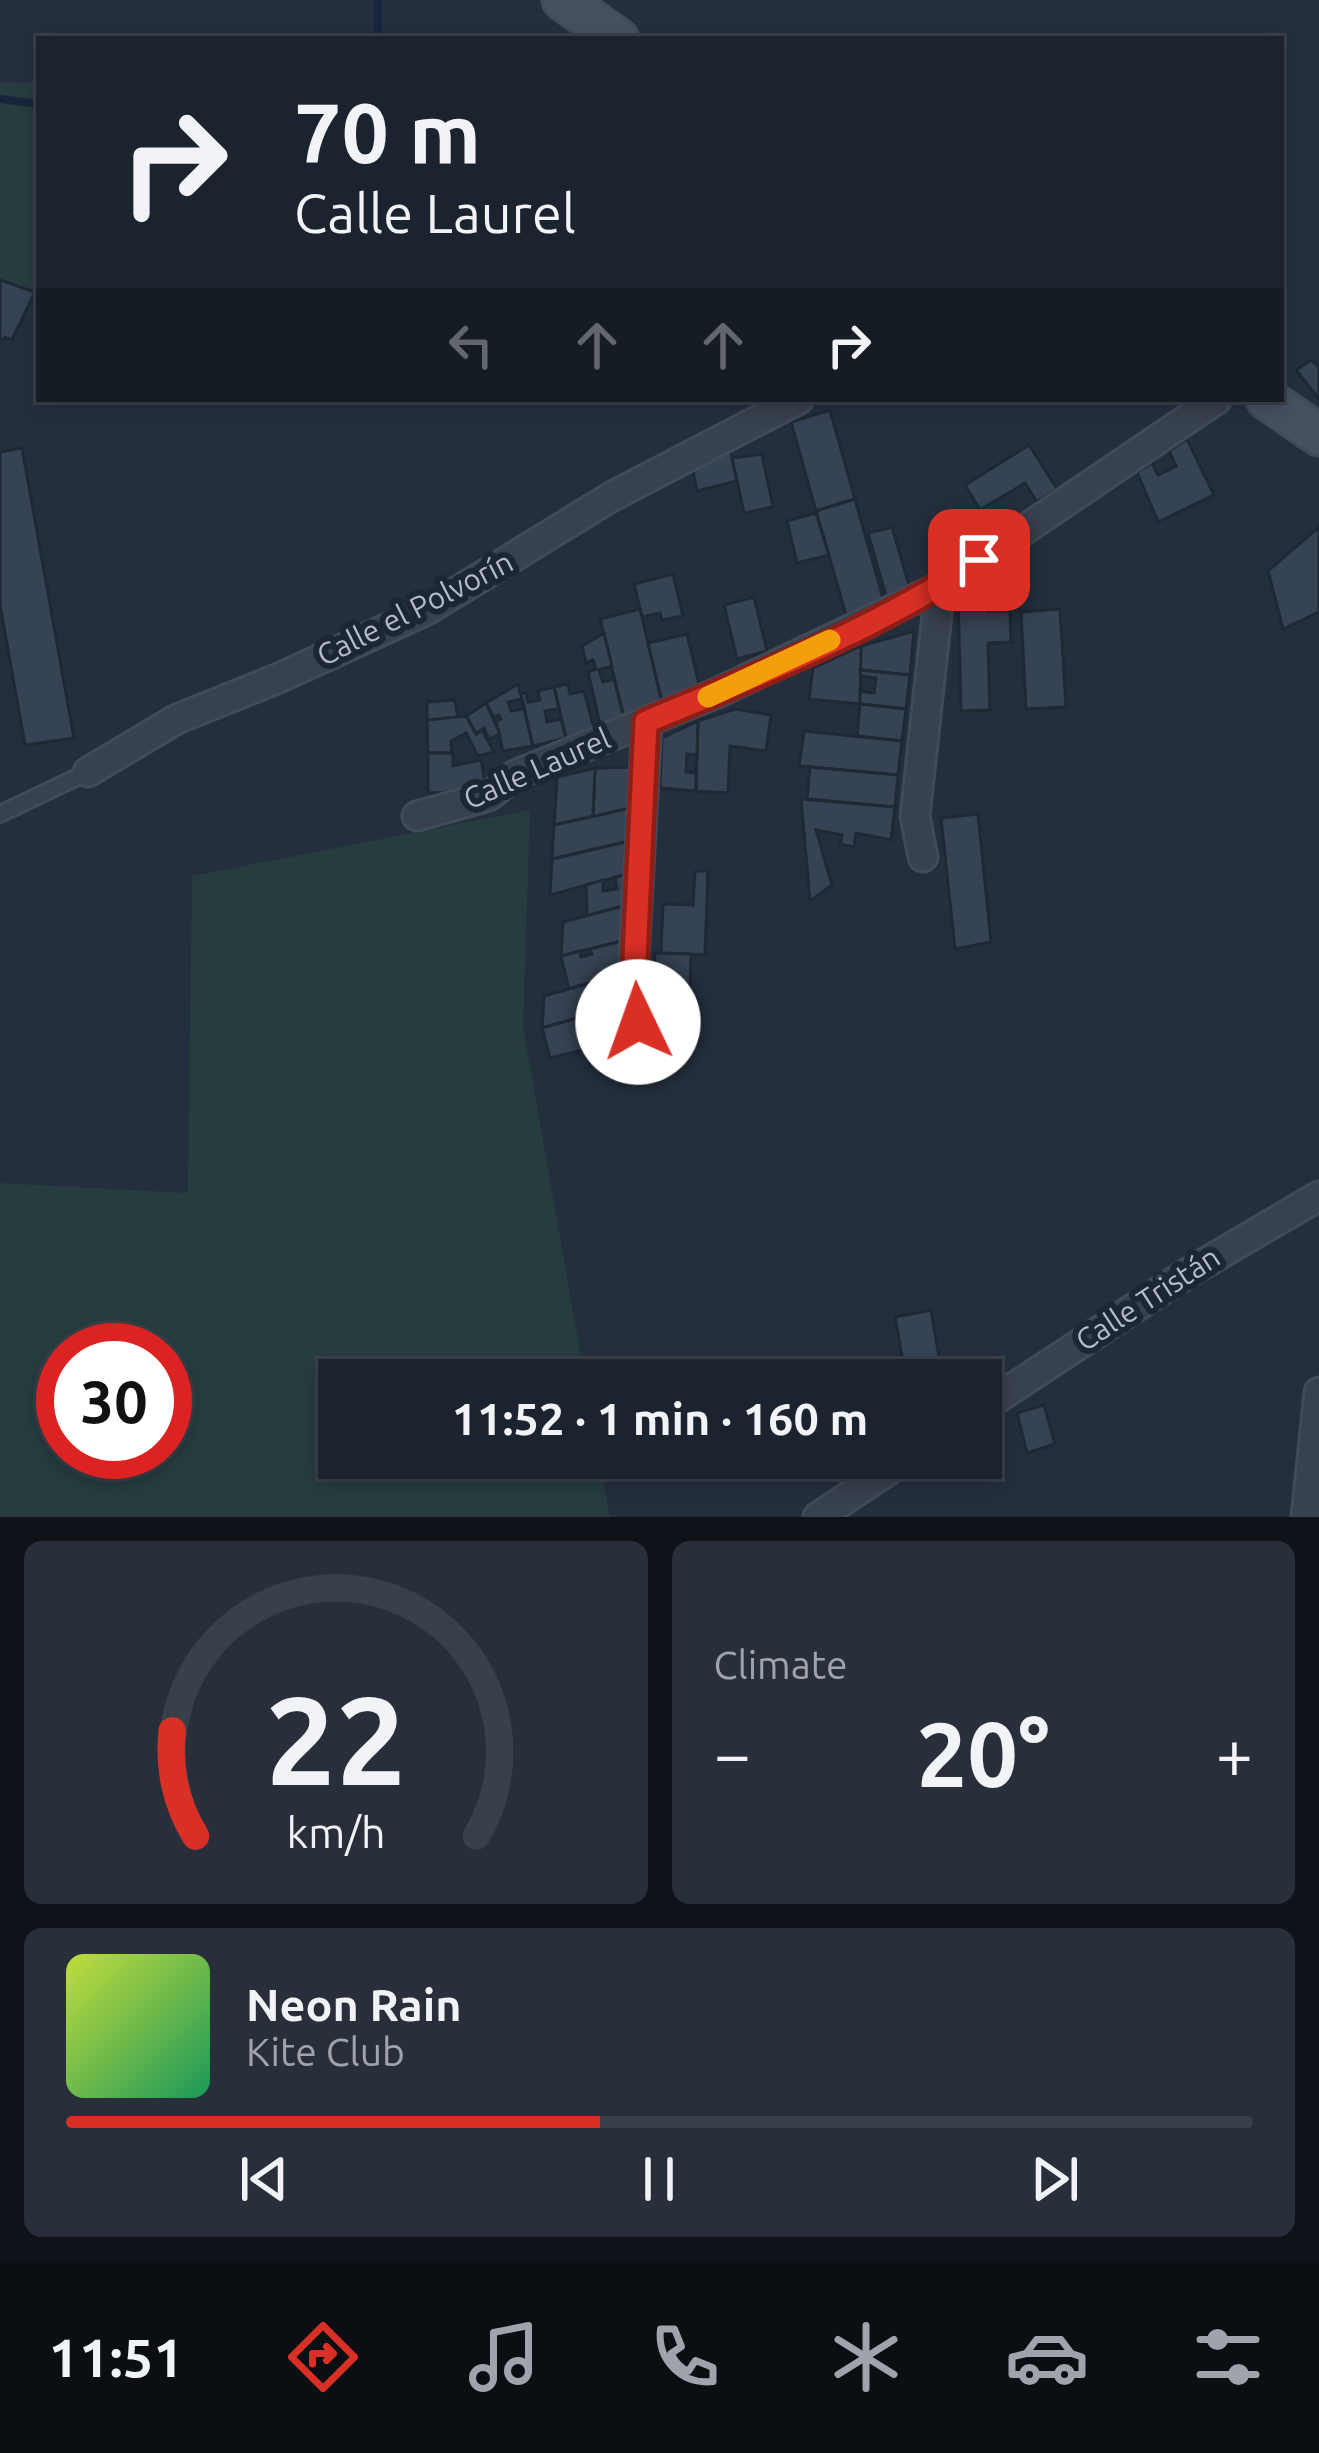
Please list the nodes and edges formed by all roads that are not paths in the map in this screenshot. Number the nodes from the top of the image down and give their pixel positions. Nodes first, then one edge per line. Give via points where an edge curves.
1 (563, 0) edge
2 (613, 36) edge
3 (793, 402) edge
4 (1213, 402) edge
5 (1271, 402) edge
6 (1319, 435) edge
7 (940, 587) junction
8 (646, 722) junction
9 (88, 772) joint
10 (0, 814) edge
11 (417, 816) dead end
12 (923, 857) dead end
13 (638, 1022) dead end
14 (1319, 1196) edge
15 (1319, 1392) edge
16 (1002, 1395) edge
17 (876, 1479) edge
18 (818, 1517) edge
19 (1306, 1517) edge

1 - 2 main road
3 - 9 street, Calle el Polvorín via 611,497 427,610 177,719
4 - 7 street, Calle Laurel
5 - 6 main road
7 - 8 street, Calle Laurel
7 - 12 street via 915,816
8 - 11 street, Calle Laurel via 515,775 489,796
8 - 13 street
9 - 10 lane
14 - 16 street, Calle Tristán
15 - 19 street
17 - 18 street

